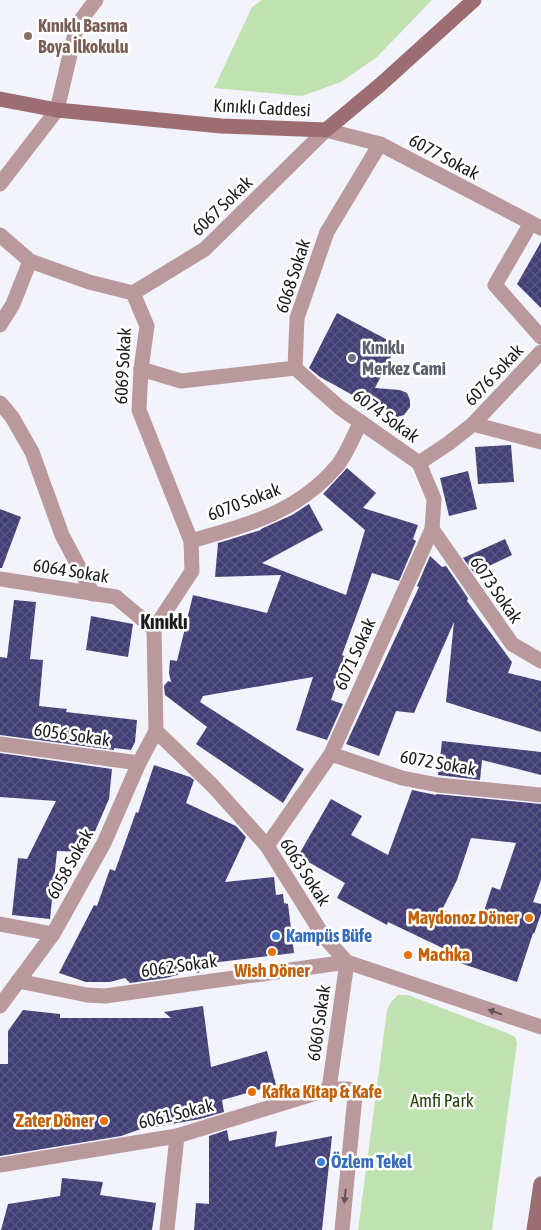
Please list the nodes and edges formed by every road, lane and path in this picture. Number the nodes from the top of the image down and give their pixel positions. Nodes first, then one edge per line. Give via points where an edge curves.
1 (96, 0) edge
2 (474, 0) edge
3 (0, 99) edge
4 (57, 110) junction
5 (326, 130) junction
6 (380, 144) junction
7 (0, 184) edge
8 (536, 226) edge
9 (0, 235) edge
10 (30, 261) junction
11 (133, 294) junction
12 (0, 325) edge
13 (541, 337) edge
14 (541, 352) edge
15 (295, 368) junction
16 (141, 369) junction
17 (0, 403) edge
18 (361, 422) junction
19 (473, 424) junction
20 (541, 442) edge
21 (419, 463) junction
22 (432, 529) junction
23 (191, 541) junction
24 (0, 579) edge
25 (93, 594) junction
26 (154, 629) junction
27 (541, 661) edge
28 (156, 731) junction
29 (0, 744) edge
30 (331, 754) junction
31 (139, 763) junction
32 (541, 795) edge
33 (267, 846) junction
34 (0, 924) edge
35 (53, 934) junction
36 (346, 962) junction
37 (18, 981) junction
38 (0, 1006) edge
39 (541, 1027) edge
40 (329, 1089) junction
41 (177, 1136) junction
42 (0, 1165) edge
43 (541, 1184) edge
44 (167, 1230) edge
45 (342, 1230) edge
46 (534, 1230) edge

1 - 4 street via 77,25
2 - 5 street, Kınıklı Caddesi
3 - 4 street, Kınıklı Caddesi
4 - 5 street, Kınıklı Caddesi via 221,126
4 - 7 street
5 - 6 street, 6077 Sokak
5 - 11 street, 6067 Sokak via 206,249
6 - 8 street, 6077 Sokak
6 - 15 street, 6068 Sokak via 327,232 297,318
8 - 13 street, 6076 Sokak via 495,285
9 - 10 street
10 - 11 street
10 - 12 street via 13,304
11 - 16 street, 6069 Sokak via 147,326
14 - 19 street, 6076 Sokak
15 - 16 street via 180,381
15 - 18 street, 6074 Sokak
16 - 23 street, 6069 Sokak via 139,410
17 - 25 street via 32,452 62,535
18 - 21 street, 6074 Sokak
18 - 23 street, 6070 Sokak via 338,465 310,493 274,514
19 - 20 street
19 - 21 street, 6074 Sokak
21 - 22 street, 6071 Sokak via 434,499
22 - 27 street, 6073 Sokak via 512,644
22 - 30 street, 6071 Sokak
23 - 26 street, 6069 Sokak via 192,571
24 - 25 street, 6064 Sokak
25 - 26 street, 6064 Sokak via 116,597
26 - 28 street
28 - 31 street, 6058 Sokak
28 - 33 street, 6063 Sokak via 213,786
29 - 31 street, 6056 Sokak
30 - 32 street, 6072 Sokak via 402,778 438,785
30 - 33 street, 6071 Sokak
31 - 35 street, 6058 Sokak via 104,843
33 - 36 street, 6063 Sokak via 324,937
34 - 35 street
35 - 37 street, 6058 Sokak
36 - 37 street, 6062 Sokak via 105,996
39 -> 36 street
36 - 40 street, 6060 Sokak
37 - 38 street, 6058 Sokak
40 - 41 street, 6061 Sokak
40 -> 45 street, 6061 Sokak via 349,1089 355,1096
41 - 42 street, 6061 Sokak
41 - 44 street
43 - 46 street

